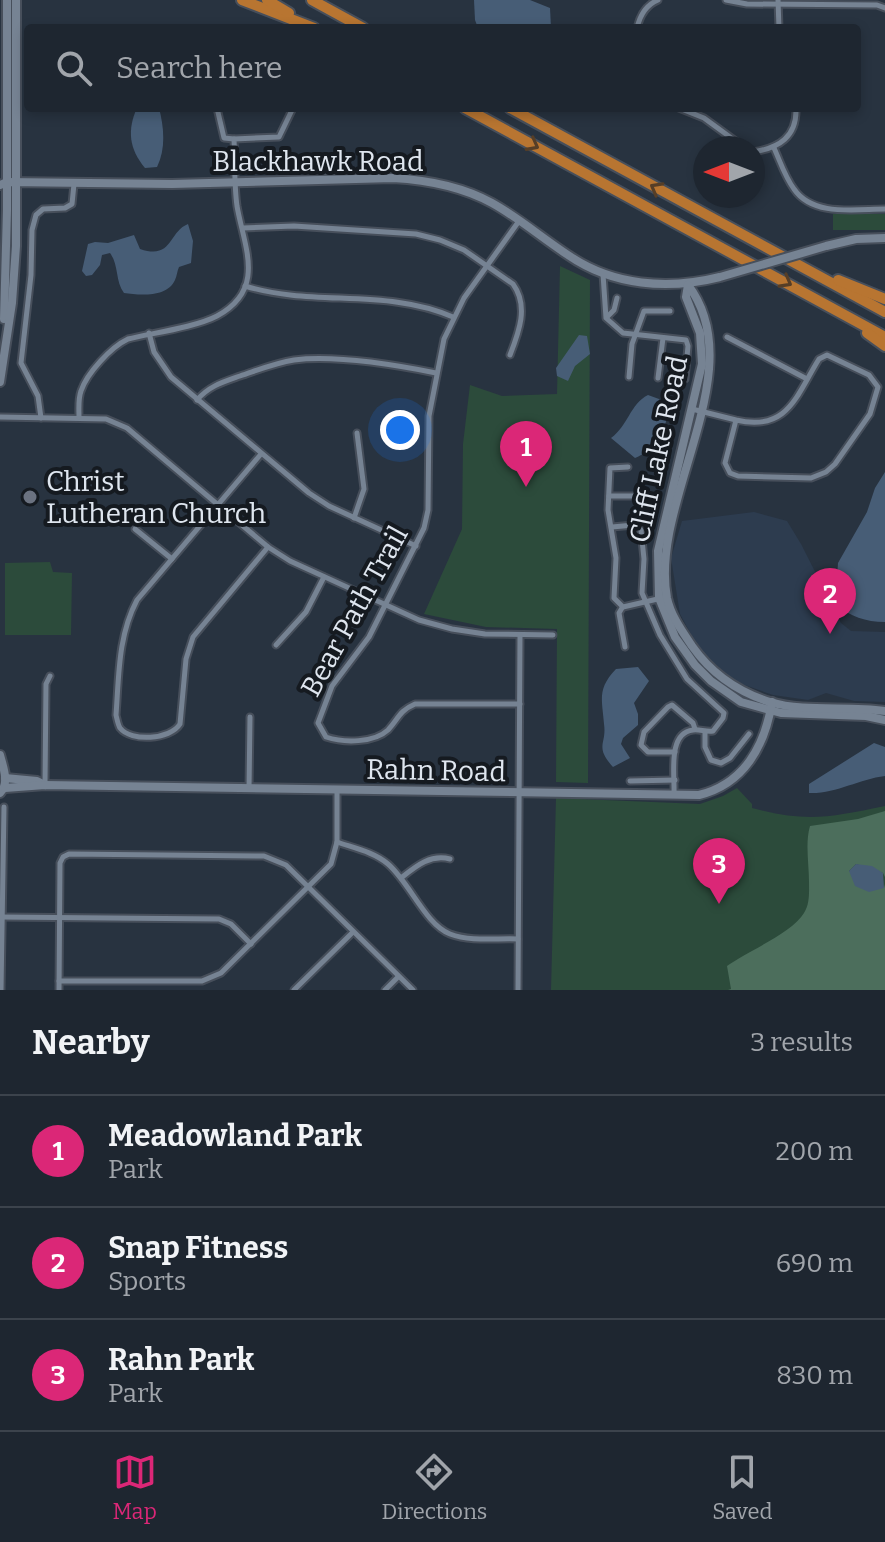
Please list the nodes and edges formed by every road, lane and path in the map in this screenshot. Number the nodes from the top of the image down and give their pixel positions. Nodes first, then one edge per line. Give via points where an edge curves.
1 (7, 0) edge
2 (16, 0) edge
3 (242, 0) edge
4 (267, 0) edge
5 (312, 0) edge
6 (658, 0) edge
7 (726, 0) edge
8 (778, 2) edge
9 (644, 4) edge
10 (884, 7) edge
11 (305, 24) edge
12 (309, 24) edge
13 (356, 24) edge
14 (638, 24) edge
15 (779, 24) edge
16 (4, 47) edge
17 (218, 112) edge
18 (291, 112) edge
19 (472, 112) edge
20 (517, 112) edge
21 (689, 112) edge
22 (796, 112) edge
23 (729, 136) edge
24 (234, 139) junction
25 (774, 148) junction
26 (765, 150) edge
27 (6, 182) edge
28 (236, 183) junction
29 (74, 184) junction
30 (885, 209) edge
31 (519, 221) junction
32 (243, 228) junction
33 (885, 238) edge
34 (799, 264) junction
35 (487, 265) junction
36 (603, 274) junction
37 (688, 285) junction
38 (245, 286) junction
39 (617, 298) dead end
40 (885, 299) edge
41 (826, 304) junction
42 (670, 311) dead end
43 (885, 312) edge
44 (453, 317) junction
45 (606, 318) junction
46 (149, 333) junction
47 (635, 336) junction
48 (727, 337) dead end
49 (885, 337) edge
50 (663, 338) junction
51 (885, 346) edge
52 (510, 355) dead end
53 (436, 373) junction
54 (629, 377) dead end
55 (658, 378) dead end
56 (685, 379) dead end
57 (807, 379) junction
58 (0, 382) edge
59 (197, 400) junction
60 (696, 410) junction
61 (0, 417) edge
62 (79, 417) junction
63 (41, 418) junction
64 (736, 420) junction
65 (357, 433) dead end
66 (261, 454) junction
67 (628, 467) dead end
68 (609, 496) junction
69 (648, 496) dead end
70 (218, 505) junction
71 (354, 518) junction
72 (612, 527) junction
73 (135, 529) dead end
74 (416, 546) junction
75 (268, 547) junction
76 (172, 559) junction
77 (324, 577) junction
78 (663, 597) junction
79 (646, 601) junction
80 (386, 605) junction
81 (623, 607) junction
82 (520, 635) junction
83 (553, 635) dead end
84 (276, 645) dead end
85 (625, 647) dead end
86 (50, 676) dead end
87 (520, 704) junction
88 (771, 707) junction
89 (885, 711) edge
90 (250, 717) dead end
91 (885, 720) edge
92 (695, 729) junction
93 (705, 732) junction
94 (749, 734) dead end
95 (675, 752) junction
96 (0, 755) edge
97 (675, 780) junction
98 (630, 781) dead end
99 (2, 785) edge
100 (45, 785) junction
101 (249, 790) junction
102 (337, 791) junction
103 (520, 793) junction
104 (674, 796) junction
105 (4, 807) dead end
106 (337, 842) junction
107 (450, 859) dead end
108 (401, 878) junction
109 (309, 887) junction
110 (1, 917) edge
111 (60, 918) junction
112 (353, 932) junction
113 (518, 939) junction
114 (1, 940) edge
115 (251, 944) junction
116 (398, 977) junction
117 (59, 981) junction
118 (1, 990) edge
119 (59, 990) edge
120 (294, 990) edge
121 (385, 990) edge
122 (413, 990) edge
123 (518, 990) edge

1 - 16 street
2 - 27 street
3 - 11 highway
4 - 12 highway
5 - 13 highway
6 - 9 street
7 - 8 street
8 - 10 street
8 - 15 street
9 - 14 street
16 - 27 street
17 - 24 street via 224,138
18 - 24 street via 279,137
19 -> 41 highway
34 -> 20 highway
21 - 23 street
22 - 25 street via 790,136
24 - 28 street
25 - 26 street
25 - 30 street via 793,188 810,204
27 - 29 street, Blackhawk Road
27 - 58 street via 14,279
28 - 29 street, Blackhawk Road
28 - 31 street, Blackhawk Road via 421,179 471,193
28 - 32 street
29 - 63 street via 72,204 43,209 32,230 21,363 38,396
31 - 35 street, Bear Path Trail
31 - 36 street, Blackhawk Road
32 - 35 street via 416,234 464,250
32 - 38 street via 251,259
33 - 37 street, Blackhawk Road, bridge via 826,246
34 - 40 highway
34 - 43 highway
35 - 44 street, Bear Path Trail
35 - 52 street via 513,284 521,299 521,328
36 - 37 street, Blackhawk Road via 644,284
36 - 45 street
37 - 60 street, Cliff Lake Road via 711,345 709,378
38 - 44 street via 271,294 412,303
38 - 46 street via 217,315
39 - 45 street
41 - 49 highway
41 - 51 highway
42 - 47 street via 644,311
44 - 53 street, Bear Path Trail
45 - 47 street
46 - 59 street via 162,367
46 - 62 street via 119,343 86,380
47 - 50 street
47 - 54 street
48 - 57 street
50 - 55 street
50 - 56 street via 688,343
53 - 59 street via 394,365 294,360 216,385
53 - 74 street, Bear Path Trail via 429,416 428,510
57 - 64 street via 777,419
57 - 64 street via 819,359 830,355 869,375 878,387 870,414 822,475 732,474 725,463
59 - 66 street
60 - 64 street
60 - 78 street, Cliff Lake Road via 666,556
61 - 63 street
62 - 63 street
62 - 70 street via 106,419 127,428
65 - 71 street via 364,489
66 - 70 street
66 - 71 street via 309,493
67 - 68 street via 610,468
68 - 69 street
68 - 72 street
70 - 75 street
70 - 76 street
71 - 74 street
72 - 79 street via 634,525 641,530
72 - 81 street via 614,598
73 - 76 street
74 - 80 street, Bear Path Trail
75 - 76 street via 193,637 175,732 128,735 116,715 126,621
75 - 77 street
77 - 80 street
77 - 84 street via 306,612
78 - 79 street
78 - 88 street, Cliff Lake Road via 677,625 713,671
79 - 81 street
79 - 93 street via 687,679 723,711 720,723
80 - 82 street via 452,629
80 - 87 street, Bear Path Trail via 332,686 318,723 326,737 375,738 415,704
81 - 85 street via 619,613
82 - 83 street
82 - 87 street
86 - 100 street
87 - 103 street
88 - 89 street, Cliff Lake Road
88 - 91 street, Cliff Lake Road
88 - 104 street, Rahn Road via 758,749 733,780 711,792
90 - 101 street
92 - 93 street
92 - 95 street via 680,734
92 - 95 street via 672,705 641,737 648,752
93 - 94 street via 711,760 721,763
95 - 97 street
96 - 99 street
97 - 98 street
97 - 104 street
99 - 100 street, Rahn Road
100 - 101 street, Rahn Road
101 - 102 street, Rahn Road
102 - 103 street, Rahn Road
102 - 106 street
103 - 104 street, Rahn Road
103 - 113 street
105 - 110 street
106 - 108 street via 377,856
106 - 109 street via 331,864
107 - 108 street via 424,861
108 - 113 street via 447,933
109 - 111 street via 286,865 264,856 69,854 60,863
109 - 112 street
109 - 115 street
110 - 111 street
110 - 114 street
111 - 115 street via 219,919
111 - 117 street
112 - 116 street
112 - 120 street
113 - 123 street
114 - 118 street
115 - 117 street via 221,973 202,981
116 - 121 street
116 - 122 street
117 - 119 street

